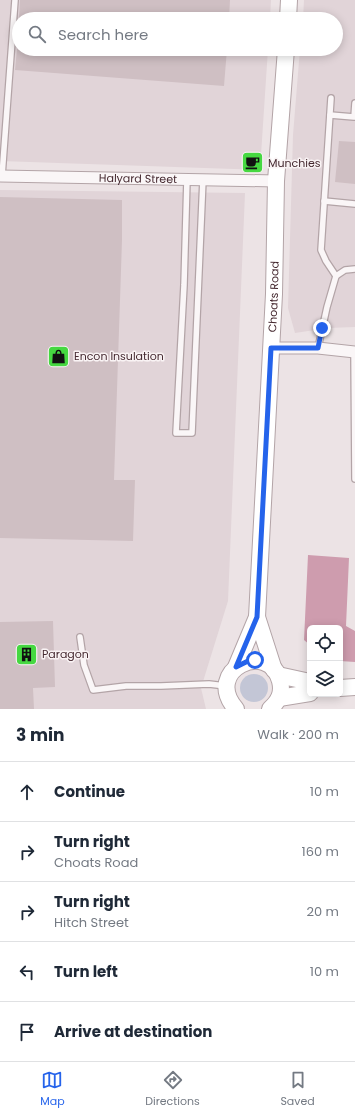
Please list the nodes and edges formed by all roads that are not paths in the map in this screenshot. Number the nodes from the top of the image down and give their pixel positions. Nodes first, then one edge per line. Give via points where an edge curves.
1 (15, 0) edge
2 (289, 0) edge
3 (14, 12) edge
4 (288, 12) edge
5 (12, 38) edge
6 (285, 56) edge
7 (331, 98) dead end
8 (355, 104) edge
9 (330, 115) junction
10 (1, 176) edge
11 (187, 179) junction
12 (203, 179) junction
13 (276, 181) junction
14 (324, 201) junction
15 (355, 204) edge
16 (355, 269) edge
17 (336, 276) junction
18 (271, 348) junction
19 (318, 348) junction
20 (354, 352) edge
21 (355, 479) edge
22 (257, 617) junction
23 (80, 637) dead end
24 (236, 667) junction
25 (276, 672) junction
26 (307, 681) edge
27 (226, 686) junction
28 (355, 687) edge
29 (343, 688) edge
30 (307, 694) edge
31 (275, 704) edge
32 (236, 709) edge

1 - 3 lane
2 - 4 street
5 - 10 lane
6 - 13 street, Choats Road
7 - 9 lane
8 - 9 lane via 354,117
9 - 14 lane
10 - 11 street, Halyard Street
11 - 12 street, Halyard Street
11 - 12 lane via 176,433 192,433
12 - 13 street, Halyard Street
13 - 18 street, Choats Road
14 - 15 lane
14 - 17 lane via 322,250
16 - 17 lane via 345,270
17 - 19 lane via 326,307
18 - 19 street
18 - 22 street, Choats Road
19 - 20 street
20 - 21 lane
22 - 24 street, Choats Road
22 - 25 street, Choats Road
23 - 27 lane via 84,665 93,690 126,686
24 - 25 street via 255,660
24 - 27 street, Choats Road
25 - 26 street
25 - 31 street, Choats Road via 281,689
27 - 32 street via 230,703
28 - 29 street
30 - 31 street

